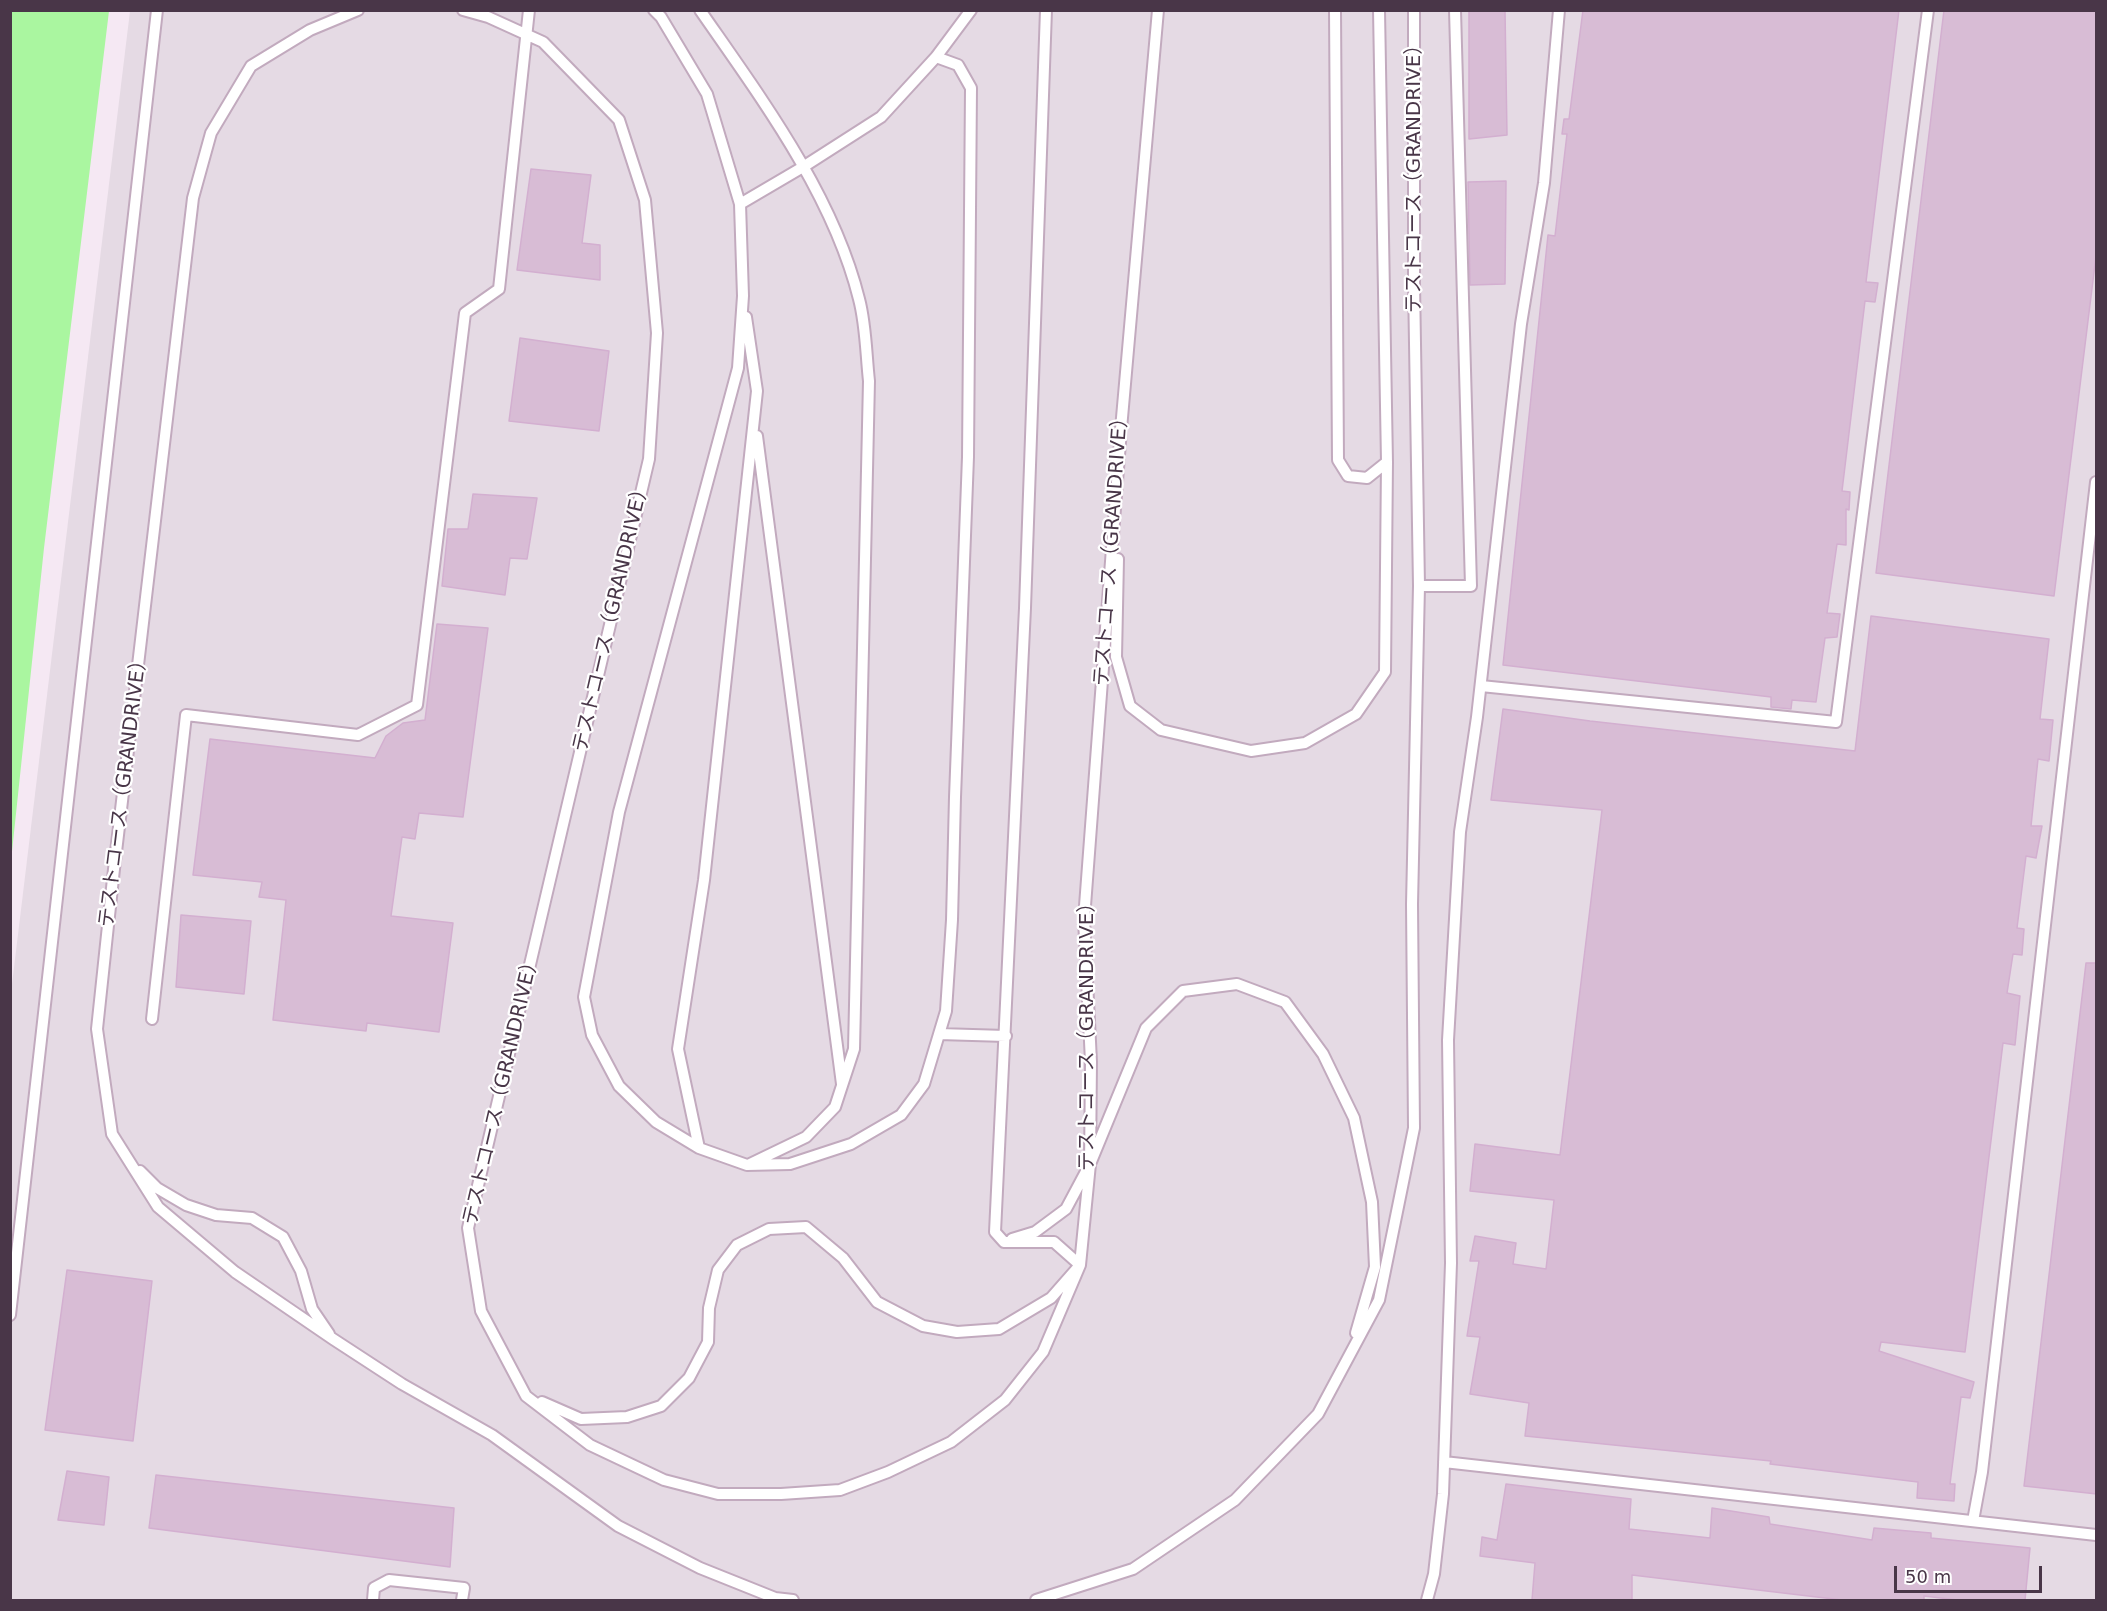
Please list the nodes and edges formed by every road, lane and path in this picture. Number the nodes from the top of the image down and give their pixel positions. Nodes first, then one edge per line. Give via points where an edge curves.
1 (157, 10) edge
2 (358, 10) edge
3 (463, 10) edge
4 (529, 10) edge
5 (654, 10) edge
6 (700, 10) edge
7 (971, 10) edge
8 (1046, 10) edge
9 (1158, 10) edge
10 (1335, 10) edge
11 (1378, 10) edge
12 (1414, 10) edge
13 (1455, 10) edge
14 (1559, 10) edge
15 (1928, 10) edge
16 (526, 35) junction
17 (936, 57) junction
18 (803, 168) junction
19 (740, 204) junction
20 (743, 296) junction
21 (754, 418) junction
22 (1121, 429) junction
23 (1387, 462) junction
24 (2097, 482) edge
25 (1419, 586) junction
26 (1480, 687) junction
27 (152, 1019) dead end
28 (939, 1034) junction
29 (1006, 1036) junction
30 (842, 1086) junction
31 (699, 1148) junction
32 (127, 1159) junction
33 (1090, 1164) junction
34 (747, 1165) junction
35 (1004, 1242) junction
36 (1080, 1265) junction
37 (10, 1315) edge
38 (333, 1340) junction
39 (1351, 1353) junction
40 (526, 1396) junction
41 (1444, 1462) junction
42 (1973, 1521) junction
43 (2097, 1535) edge
44 (373, 1600) edge
45 (462, 1600) edge
46 (793, 1600) edge
47 (1036, 1600) edge
48 (1427, 1600) edge

1 - 37 lane
2 - 32 lane, テストコース（GRANDRIVE） via 310,30 251,66 211,134 193,198 97,1029 112,1134
3 - 16 lane, テストコース（GRANDRIVE）
4 - 16 lane
5 - 19 lane via 707,94
6 - 18 lane
7 - 17 lane
8 - 29 lane
9 - 22 lane, テストコース（GRANDRIVE）
10 - 23 lane via 1338,460 1348,477 1367,478
11 - 23 lane
12 - 25 lane, テストコース（GRANDRIVE）
13 - 25 lane via 1471,586
14 - 26 lane via 1544,183 1521,324
15 - 26 lane via 1836,722
16 - 27 lane via 499,289 465,313 417,705 358,735 186,715
16 - 40 lane, テストコース（GRANDRIVE） via 543,42 620,120 645,200 657,333 649,459 468,1228 481,1311
17 - 18 lane via 881,117
17 - 28 lane via 958,65 971,88 968,458 952,920 946,1011
18 - 19 lane
18 - 30 lane via 840,239 860,300 869,381 854,1049
19 - 20 lane
20 - 21 lane via 757,391
20 - 31 lane via 738,368 619,812 584,997 592,1035 620,1086 656,1122
21 - 30 lane
21 - 31 lane via 704,880 678,1049
22 - 23 lane via 1116,657 1130,706 1161,730 1251,751 1305,742 1356,714 1385,672
22 - 33 lane, テストコース（GRANDRIVE） via 1084,919 1091,1062
24 - 42 lane
25 - 39 lane, テストコース（GRANDRIVE） via 1412,904 1414,1128 1379,1300
26 - 41 lane via 1460,832 1448,1040 1451,1263
28 - 29 lane
28 - 34 lane via 924,1084 901,1115 851,1144 790,1164
29 - 35 lane via 995,1232
30 - 34 lane via 835,1107 806,1137
31 - 34 lane
32 - 38 lane, テストコース（GRANDRIVE） via 158,1207 235,1272
32 - 38 lane via 157,1188 186,1205 216,1215 252,1218 283,1237 301,1271 312,1309
33 - 35 lane via 1066,1209 1035,1232
33 - 36 lane, テストコース（GRANDRIVE）
33 - 39 lane via 1146,1028 1183,991 1237,984 1285,1002 1323,1054 1354,1118 1372,1203 1375,1267
35 - 36 lane via 1054,1242
36 - 40 lane, テストコース（GRANDRIVE） via 1043,1352 1005,1400 951,1442 840,1490 718,1494 664,1480 590,1445
36 - 40 lane via 1051,1298 999,1329 957,1332 923,1326 877,1302 843,1258 806,1227 769,1229 737,1245 718,1270 709,1308 708,1342 689,1378 661,1407 627,1417 580,1419
38 - 46 lane, テストコース（GRANDRIVE） via 492,1435 618,1526 700,1568 775,1598
39 - 47 lane, テストコース（GRANDRIVE） via 1318,1414 1235,1500 1133,1569
41 - 42 lane
41 - 48 lane via 1434,1574
42 - 43 lane
44 - 45 lane via 374,1588 389,1580 464,1588

